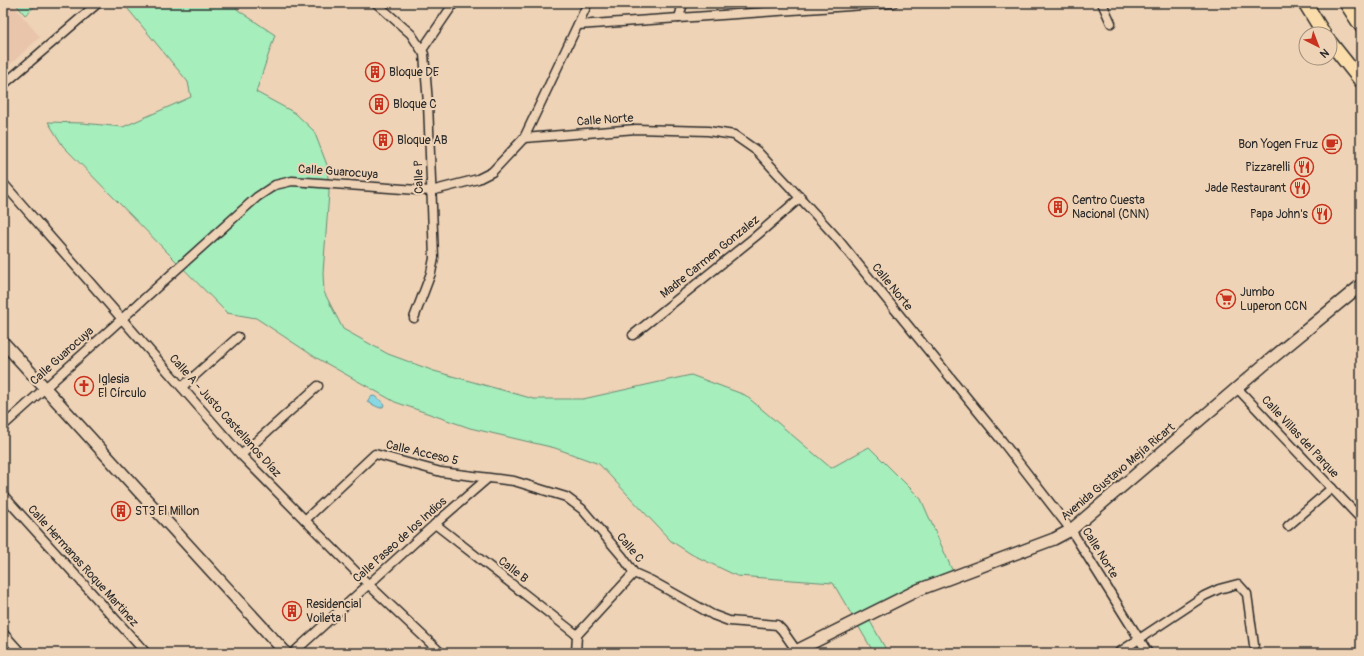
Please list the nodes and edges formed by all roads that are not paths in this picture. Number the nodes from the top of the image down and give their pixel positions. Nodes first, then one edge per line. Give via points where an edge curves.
1 (98, 3) edge
2 (376, 3) edge
3 (454, 3) edge
4 (588, 3) edge
5 (683, 3) edge
6 (779, 3) edge
7 (893, 3) edge
8 (1102, 3) edge
9 (1305, 3) edge
10 (1348, 4) edge
11 (775, 11) junction
12 (679, 18) junction
13 (1111, 23) dead end
14 (578, 25) junction
15 (1319, 26) edge
16 (1361, 26) edge
17 (422, 50) junction
18 (1338, 52) edge
19 (1361, 81) edge
20 (3, 85) edge
21 (524, 138) junction
22 (3, 183) edge
23 (431, 191) junction
24 (801, 197) junction
25 (1361, 285) edge
26 (414, 318) dead end
27 (122, 319) junction
28 (633, 335) dead end
29 (238, 337) dead end
30 (3, 342) edge
31 (318, 386) dead end
32 (182, 387) junction
33 (44, 388) junction
34 (1238, 388) junction
35 (3, 426) edge
36 (241, 455) junction
37 (488, 478) junction
38 (1332, 488) junction
39 (3, 495) edge
40 (1361, 519) edge
41 (305, 520) junction
42 (435, 524) junction
43 (1288, 526) dead end
44 (1071, 530) junction
45 (634, 573) junction
46 (368, 584) junction
47 (3, 633) edge
48 (577, 634) junction
49 (1140, 640) junction
50 (1254, 645) dead end
51 (794, 652) edge
52 (21, 653) edge
53 (146, 653) edge
54 (286, 653) edge
55 (294, 653) edge
56 (442, 653) edge
57 (576, 653) edge
58 (1118, 653) edge
59 (1148, 653) edge

1 - 20 street
2 - 17 street, Calle P via 411,34
3 - 17 street
4 - 14 street, Calle Guarocuya
5 - 12 street
6 - 11 street
7 - 11 street
8 - 13 street
9 - 15 main road
10 - 16 main road
11 - 12 street
12 - 14 street
14 - 21 street, Calle Guarocuya
17 - 23 street, Calle P via 428,104
18 - 19 main road
21 - 23 street, Calle Guarocuya via 492,172 478,179
21 - 24 street, Calle Norte via 636,130 721,132 734,135 757,151
22 - 27 street, Calle A - Justo Castellanos Díaz
23 - 26 street, Calle P via 434,258 429,281
23 - 27 street, Calle Guarocuya via 292,181 276,185 256,198
24 - 28 street, Madre Carmen Gonzalez
24 - 44 street, Calle Norte via 1002,441
25 - 34 street, Avenida Gustavo Mejía Ricart
27 - 32 street, Calle A - Justo Castellanos Díaz
27 - 33 street, Calle Guarocuya
29 - 32 street
30 - 33 street
31 - 36 street
32 - 36 street, Calle A - Justo Castellanos Díaz
33 - 35 street, Calle Guarocuya
33 - 54 street
34 - 38 street, Calle Villas del Parque
34 - 44 street, Avenida Gustavo Mejía Ricart
36 - 41 street, Calle A - Justo Castellanos Díaz
37 - 41 street, Calle Acceso 5 via 441,472 375,454
37 - 42 street, Calle Paseo de los Indios
37 - 45 street, Calle C via 514,482 566,497 582,509
38 - 40 street, Calle Villas del Parque
38 - 43 street
39 - 53 street, Calle Hermanas Roque Martinez
41 - 46 street, Calle A - Justo Castellanos Díaz
42 - 46 street, Calle Paseo de los Indios
42 - 48 street, Calle B
44 - 49 street, Calle Norte
44 - 51 street, Avenida Gustavo Mejía Ricart via 918,590
45 - 48 street
45 - 51 street, Calle C via 729,621 777,625
46 - 55 street, Calle Paseo de los Indios
46 - 56 street, Calle A - Justo Castellanos Díaz
47 - 52 street
48 - 57 street
49 - 50 street via 1204,596 1219,588 1238,584 1247,594
49 - 58 street
49 - 59 street, Calle Norte

